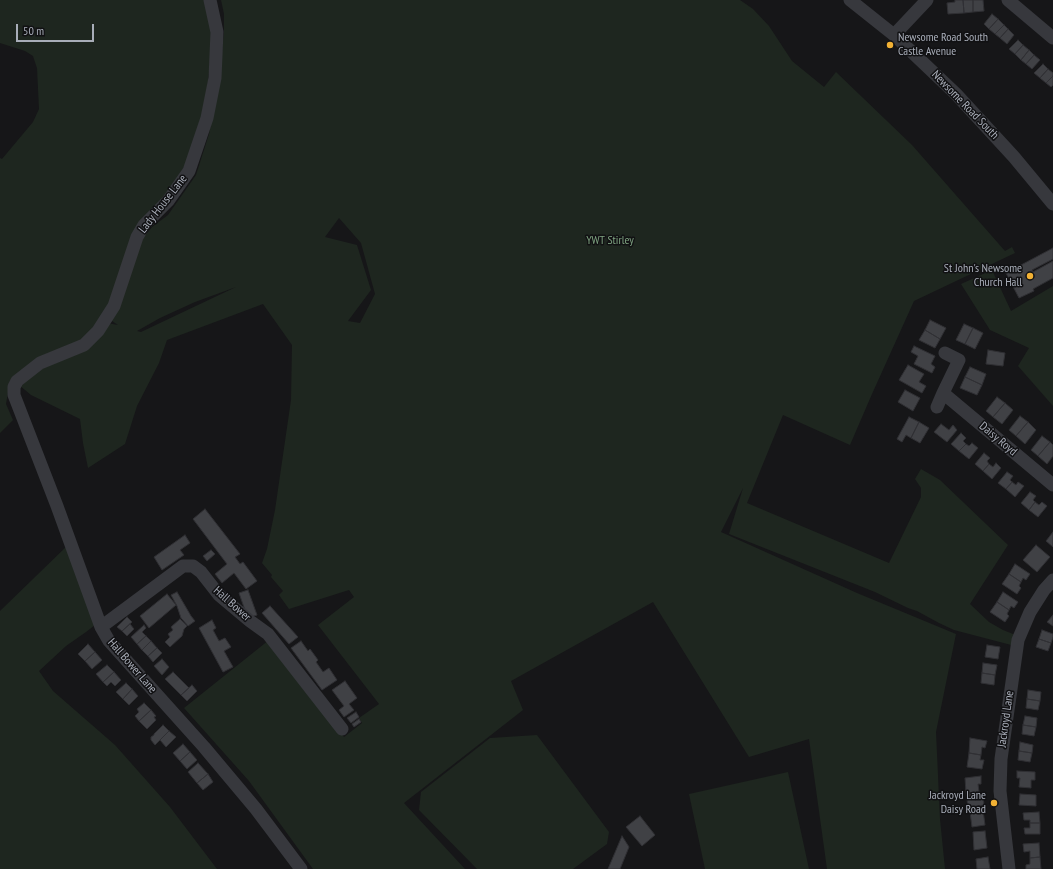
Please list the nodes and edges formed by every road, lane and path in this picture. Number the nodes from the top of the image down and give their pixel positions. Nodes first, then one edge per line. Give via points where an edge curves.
1 (210, 0) edge
2 (850, 0) edge
3 (927, 0) edge
4 (1008, 0) edge
5 (894, 35) junction
6 (1053, 38) edge
7 (1053, 204) edge
8 (945, 352) dead end
9 (17, 381) joint
10 (943, 393) junction
11 (937, 407) dead end
12 (1053, 485) edge
13 (1053, 580) edge
14 (101, 627) junction
15 (342, 729) dead end
16 (301, 869) edge
17 (1009, 869) edge

1 - 9 street, Lady House Lane via 217,32 215,78 207,118 189,171 168,201 144,225 137,237 114,306 98,331 84,345 40,363
2 - 5 street, Newsome Road South
3 - 5 street
4 - 6 street
5 - 7 street, Newsome Road South via 961,100
8 - 10 street via 959,360
9 - 14 street, Hall Bower Lane via 14,395
10 - 11 street
10 - 12 street, Daisy Royd
13 - 17 street, Jackroyd Lane via 1030,612 1018,640 1000,759 1000,791
14 - 15 street, Hall Bower via 183,566 193,566 219,595 268,634
14 - 16 street, Hall Bower Lane via 109,641 256,809

